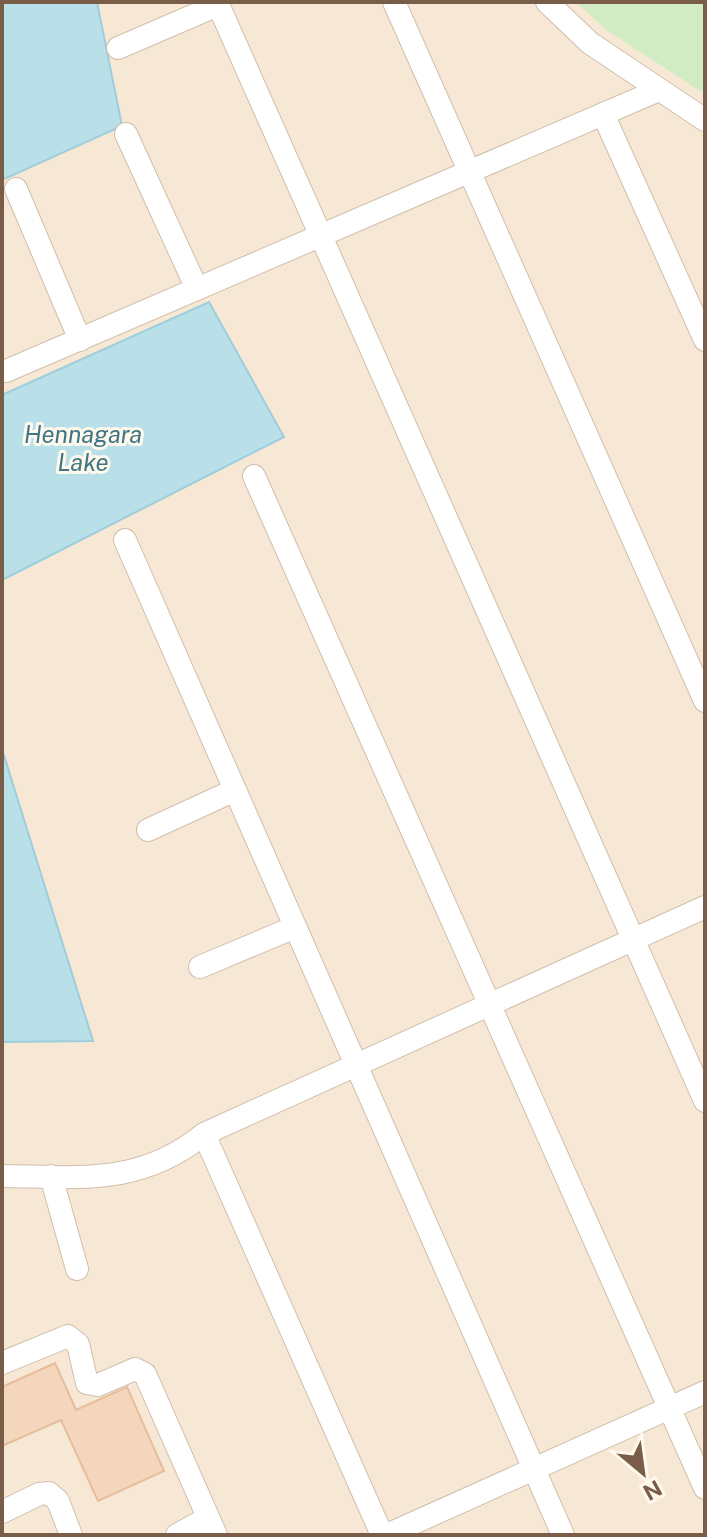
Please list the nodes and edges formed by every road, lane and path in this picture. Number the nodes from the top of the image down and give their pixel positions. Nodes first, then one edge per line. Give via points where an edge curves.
1 (394, 2) edge
2 (547, 2) edge
3 (218, 3) edge
4 (118, 48) dead end
5 (659, 90) junction
6 (603, 114) junction
7 (705, 120) edge
8 (126, 134) dead end
9 (469, 172) junction
10 (16, 189) dead end
11 (321, 236) junction
12 (197, 289) junction
13 (80, 340) junction
14 (705, 340) edge
15 (6, 371) dead end
16 (254, 476) dead end
17 (125, 540) dead end
18 (705, 701) edge
19 (235, 790) junction
20 (148, 830) dead end
21 (705, 907) edge
22 (295, 927) junction
23 (633, 939) junction
24 (200, 967) dead end
25 (490, 1004) junction
26 (356, 1065) junction
27 (705, 1101) edge
28 (204, 1134) junction
29 (2, 1176) edge
30 (51, 1176) junction
31 (77, 1269) dead end
32 (2, 1363) edge
33 (705, 1392) edge
34 (669, 1408) junction
35 (534, 1469) junction
36 (705, 1488) edge
37 (2, 1512) edge
38 (212, 1527) edge
39 (71, 1535) edge
40 (177, 1535) edge
41 (384, 1535) edge
42 (563, 1535) edge

1 - 9 street
2 - 5 street via 590,43
3 - 4 street
3 - 11 street
5 - 6 street
5 - 7 street
6 - 9 street
6 - 14 street
8 - 12 street
9 - 11 street
9 - 18 street
10 - 13 street
11 - 12 street
11 - 23 street
12 - 13 street
13 - 15 street
16 - 25 street
17 - 19 street
19 - 20 street
19 - 22 street
21 - 23 street
22 - 24 street
22 - 26 street
23 - 25 street
23 - 27 street
25 - 26 street
25 - 34 street
26 - 28 street
26 - 35 street
28 - 30 street via 170,1158 132,1172
28 - 41 street
29 - 30 street
30 - 31 street
32 - 38 street via 68,1336 78,1344 87,1383 98,1385 135,1369 145,1374
33 - 34 street
34 - 35 street
34 - 36 street
35 - 41 street
35 - 42 street
37 - 39 street via 49,1493 58,1501
38 - 40 street

